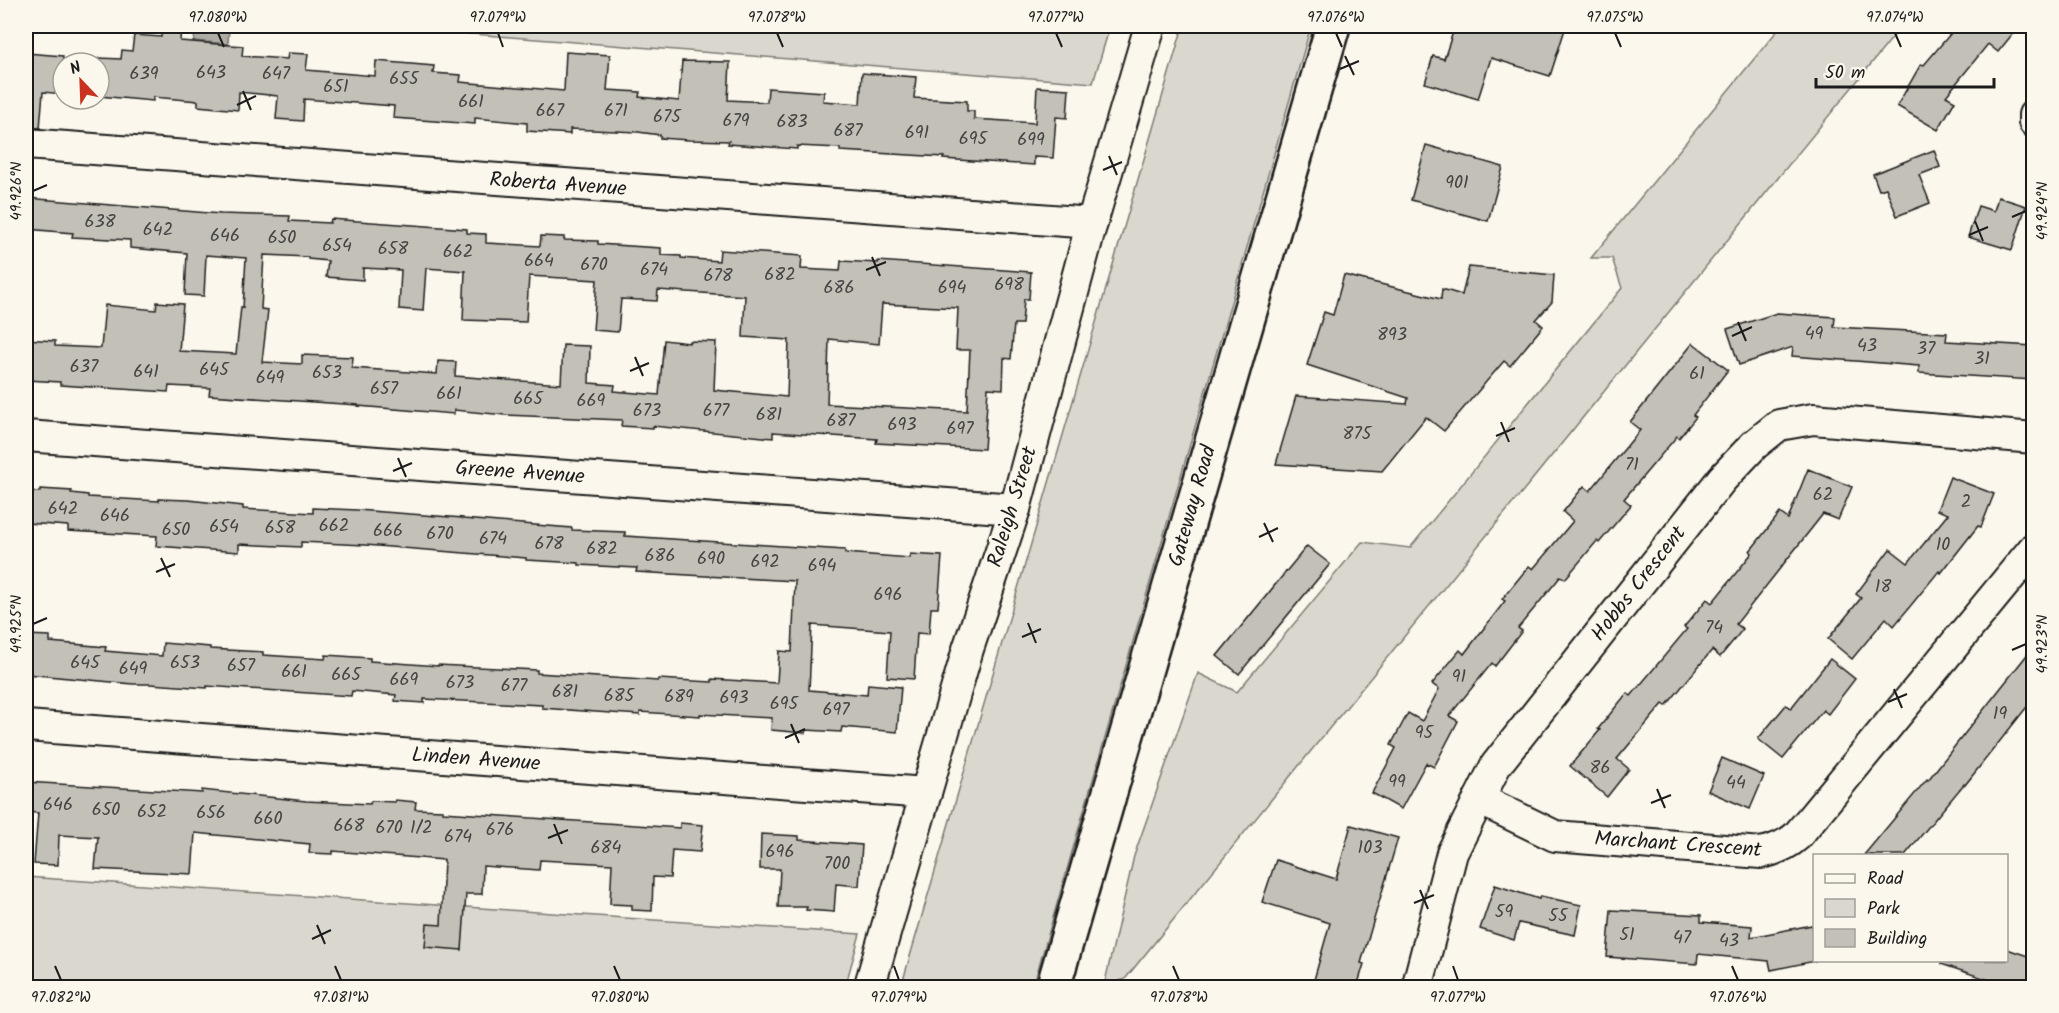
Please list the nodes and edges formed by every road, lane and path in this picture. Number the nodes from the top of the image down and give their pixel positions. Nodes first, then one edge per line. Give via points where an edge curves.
1 (1150, 26) edge
2 (1333, 26) edge
3 (2034, 115) edge
4 (2034, 122) edge
5 (26, 144) edge
6 (1092, 223) junction
7 (26, 436) edge
8 (2034, 438) edge
9 (1015, 509) junction
10 (2034, 548) edge
11 (26, 726) edge
12 (926, 793) junction
13 (1479, 799) junction
14 (869, 987) edge
15 (1053, 987) edge
16 (1417, 987) edge

1 - 6 street, Raleigh Street
2 - 15 main road, Gateway Road
3 - 4 street
5 - 6 street, Roberta Avenue
6 - 9 street, Raleigh Street
7 - 9 street, Greene Avenue
8 - 13 street, Hobbs Crescent via 1813,419 1779,425 1722,479 1496,765
9 - 12 street, Raleigh Street
10 - 13 street, Marchant Crescent via 1797,836 1781,848 1761,853 1555,836
11 - 12 street, Linden Avenue
12 - 14 street, Raleigh Street
13 - 16 street, Hobbs Crescent via 1452,854

